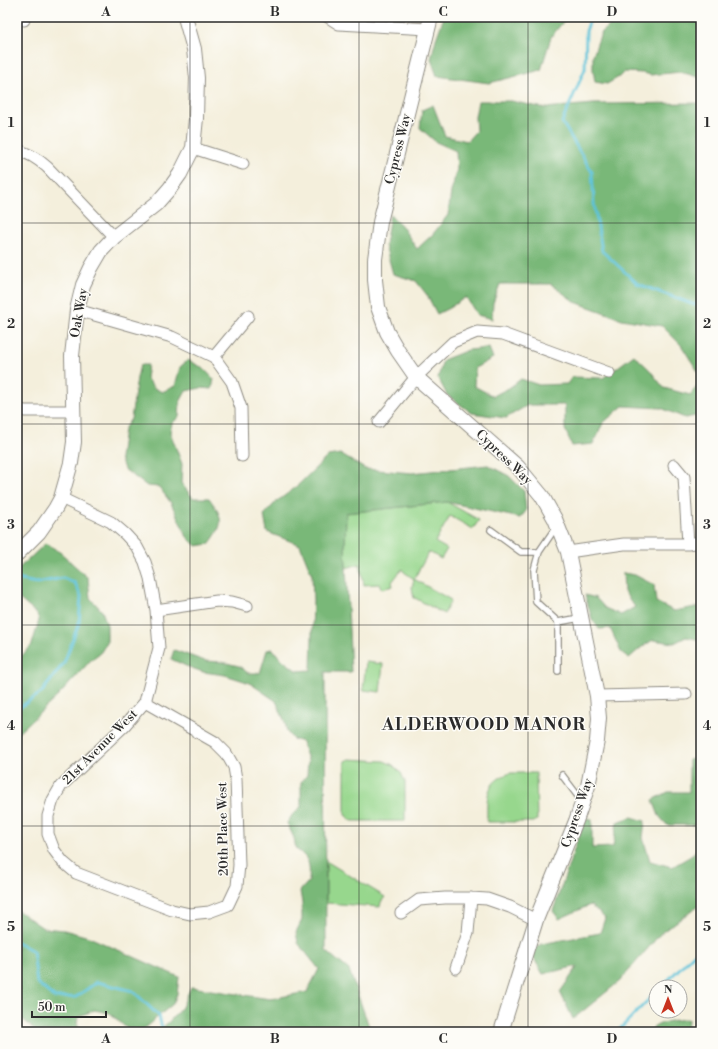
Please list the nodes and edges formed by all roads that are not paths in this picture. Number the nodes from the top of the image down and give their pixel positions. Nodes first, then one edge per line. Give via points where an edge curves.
1 (185, 17) edge
2 (328, 17) edge
3 (430, 23) edge
4 (193, 148) junction
5 (17, 150) edge
6 (243, 164) dead end
7 (114, 237) junction
8 (77, 310) junction
9 (248, 316) dead end
10 (214, 357) junction
11 (609, 373) dead end
12 (416, 377) junction
13 (17, 409) edge
14 (73, 411) junction
15 (379, 422) dead end
16 (242, 456) dead end
17 (674, 465) dead end
18 (61, 498) junction
19 (558, 525) junction
20 (491, 530) dead end
21 (701, 542) edge
22 (688, 544) junction
23 (539, 552) junction
24 (568, 552) junction
25 (17, 554) edge
26 (247, 606) dead end
27 (156, 610) junction
28 (580, 618) junction
29 (558, 622) junction
30 (558, 671) dead end
31 (686, 694) dead end
32 (597, 696) junction
33 (145, 702) junction
34 (562, 775) dead end
35 (582, 802) junction
36 (471, 898) junction
37 (228, 905) joint
38 (400, 913) dead end
39 (536, 920) junction
40 (456, 968) dead end
41 (501, 1032) edge

1 - 4 street, Oak Way via 194,49 197,78
2 - 3 street via 339,24
3 - 12 street, Cypress Way via 380,222 375,259 378,307 387,332
4 - 6 street
4 - 7 street, Oak Way via 180,174 161,199
5 - 7 street via 27,152 47,167
7 - 8 street, Oak Way via 101,251 91,268 83,285
8 - 10 street via 172,337
8 - 14 street, Oak Way via 72,356
9 - 10 street
10 - 16 street via 232,382 241,408
11 - 12 street via 502,334 477,332 454,342
12 - 15 street
12 - 19 street, Cypress Way via 518,467 542,496
13 - 14 street
14 - 18 street, Oak Way via 74,442
17 - 22 street via 684,477
18 - 25 street, Oak Way via 39,532
18 - 27 street, 21st Avenue West via 111,522 126,534 145,562
19 - 23 lane
19 - 24 street, Cypress Way
20 - 23 lane via 521,552
21 - 22 street
22 - 24 street via 624,544
23 - 29 lane via 534,570 536,602
24 - 28 street, Cypress Way
26 - 27 street via 217,601
27 - 33 street, 21st Avenue West via 159,648
28 - 29 lane
28 - 32 street, Cypress Way
29 - 30 lane
31 - 32 street
32 - 35 street, Cypress Way via 597,741 588,786
33 - 37 street, 20th Place West via 215,742 226,753 234,767 239,865 237,886
33 - 37 street, 21st Avenue West via 125,725 61,786 48,816 48,834 54,850 76,873 172,910 190,914 209,912
34 - 35 lane
35 - 39 street, Cypress Way
36 - 38 street via 418,900
36 - 39 street via 487,899
36 - 40 street via 468,933
39 - 41 street, Cypress Way

